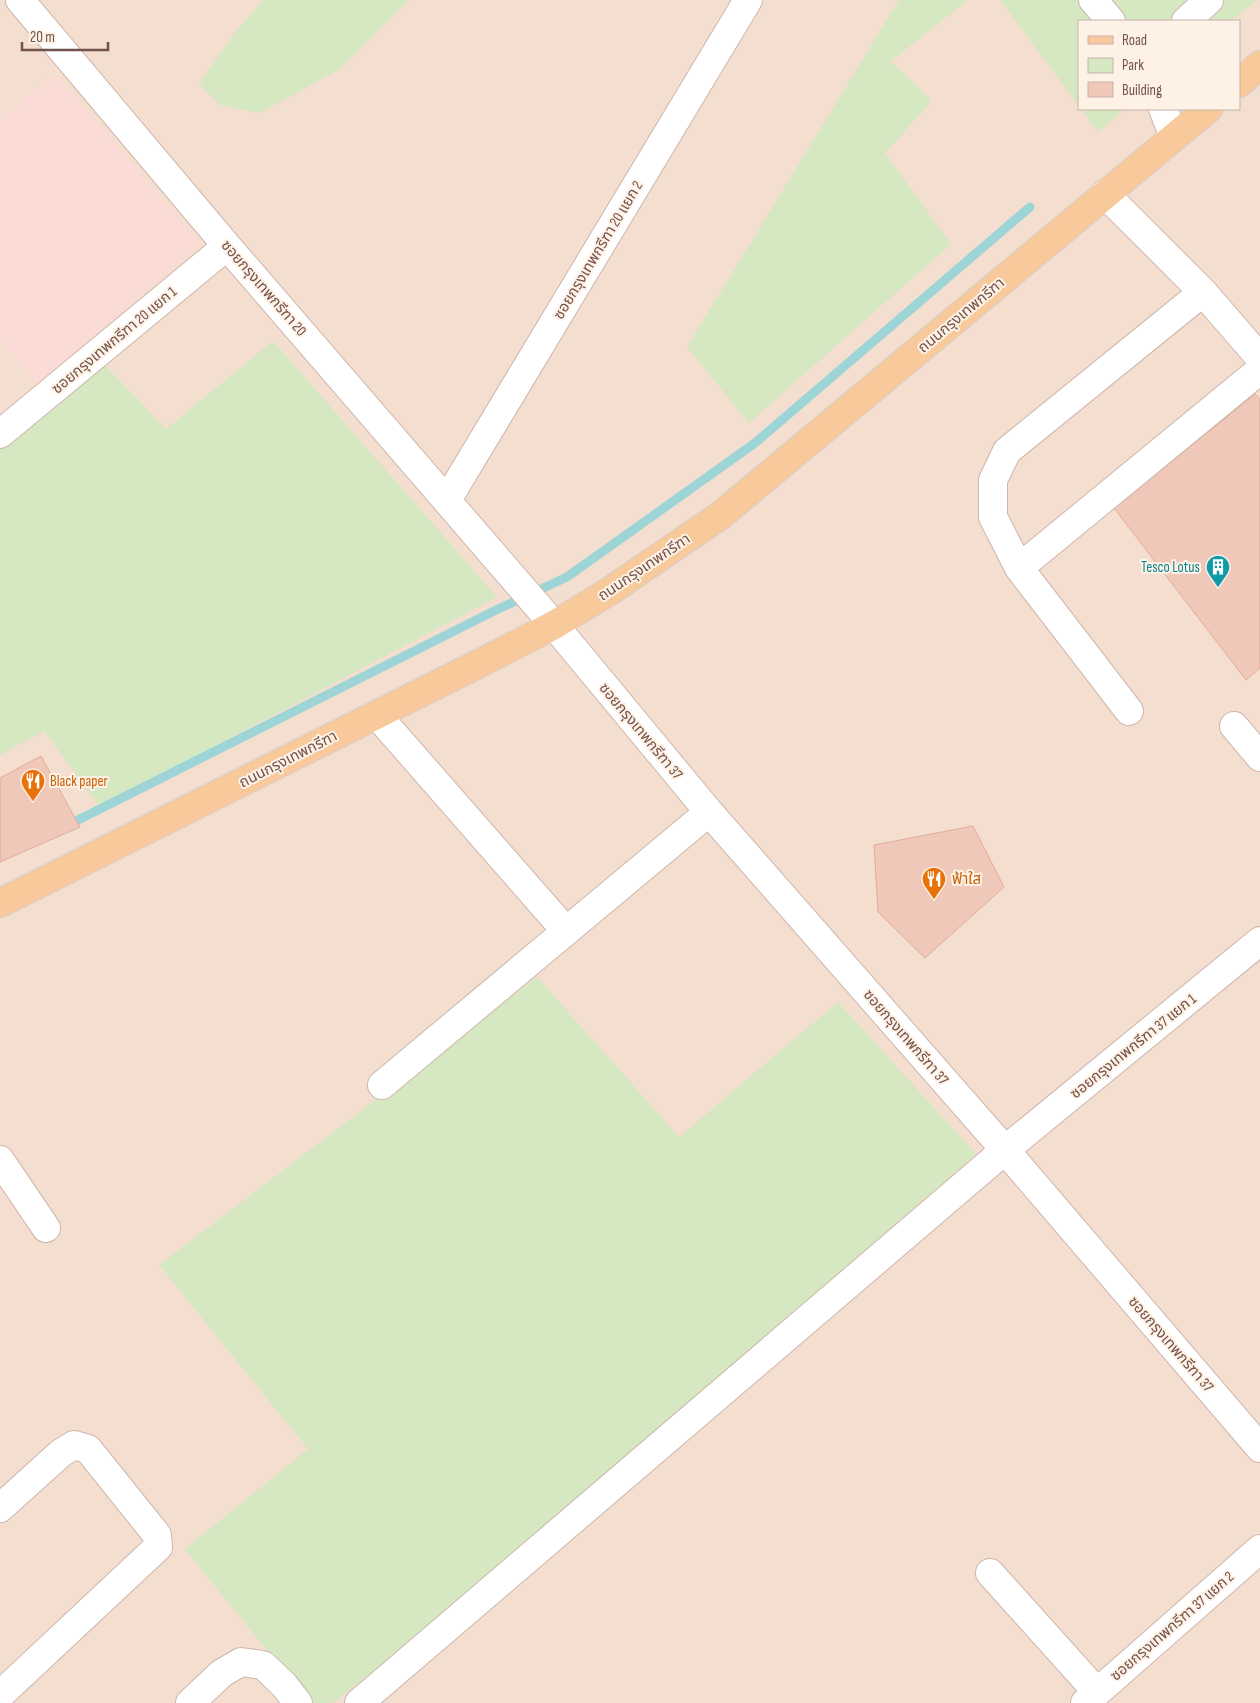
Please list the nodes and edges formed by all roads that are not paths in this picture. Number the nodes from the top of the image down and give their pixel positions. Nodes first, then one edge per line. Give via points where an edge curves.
1 (748, 0) edge
2 (1092, 0) edge
3 (1209, 0) edge
4 (28, 3) edge
5 (1110, 20) edge
6 (1187, 20) edge
7 (1260, 65) edge
8 (1240, 82) edge
9 (1163, 110) edge
10 (1207, 110) edge
11 (1174, 137) junction
12 (1105, 194) junction
13 (227, 246) junction
14 (1203, 292) junction
15 (1260, 358) edge
16 (1260, 370) edge
17 (0, 434) edge
18 (447, 500) junction
19 (1019, 568) junction
20 (536, 605) joint
21 (554, 625) junction
22 (1129, 711) dead end
23 (377, 714) junction
24 (1234, 726) dead end
25 (1260, 757) edge
26 (708, 812) junction
27 (0, 903) edge
28 (566, 931) junction
29 (1260, 941) edge
30 (382, 1085) dead end
31 (1005, 1150) junction
32 (0, 1160) edge
33 (46, 1228) dead end
34 (1260, 1448) edge
35 (0, 1508) edge
36 (1260, 1549) edge
37 (990, 1573) dead end
38 (0, 1695) edge
39 (1091, 1698) edge
40 (190, 1703) edge
41 (298, 1703) edge
42 (359, 1703) edge

1 - 18 street, ซอยกรุงเทพกรีฑา 20 แยก 2
2 - 5 street
3 - 6 street
4 - 13 street, ซอยกรุงเทพกรีฑา 20
7 - 8 main road
9 - 11 street
10 - 11 main road, ถนนกรุงเทพกรีฑา
11 - 12 main road, ถนนกรุงเทพกรีฑา
12 - 14 street
12 - 21 main road, ถนนกรุงเทพกรีฑา via 721,515
13 - 17 street, ซอยกรุงเทพกรีฑา 20 แยก 1
13 - 18 street, ซอยกรุงเทพกรีฑา 20
14 - 15 street
14 - 19 street via 1007,451 993,480 993,516
16 - 19 street
18 - 20 street, ซอยกรุงเทพกรีฑา 20
19 - 22 street
20 - 21 street, ซอยกรุงเทพกรีฑา 37
21 - 23 main road, ถนนกรุงเทพกรีฑา
21 - 26 street, ซอยกรุงเทพกรีฑา 37
23 - 27 main road, ถนนกรุงเทพกรีฑา
23 - 28 street
24 - 25 street
26 - 28 street
26 - 31 street, ซอยกรุงเทพกรีฑา 37
28 - 30 street
29 - 31 street, ซอยกรุงเทพกรีฑา 37 แยก 1
31 - 34 street, ซอยกรุงเทพกรีฑา 37
31 - 42 street, ซอยกรุงเทพกรีฑา 37 แยก 1
32 - 33 street
35 - 38 street via 61,1453 74,1446 88,1449 157,1535 158,1547
36 - 39 street, ซอยกรุงเทพกรีฑา 37 แยก 2
37 - 39 street
40 - 41 street via 222,1673 241,1662 263,1665

